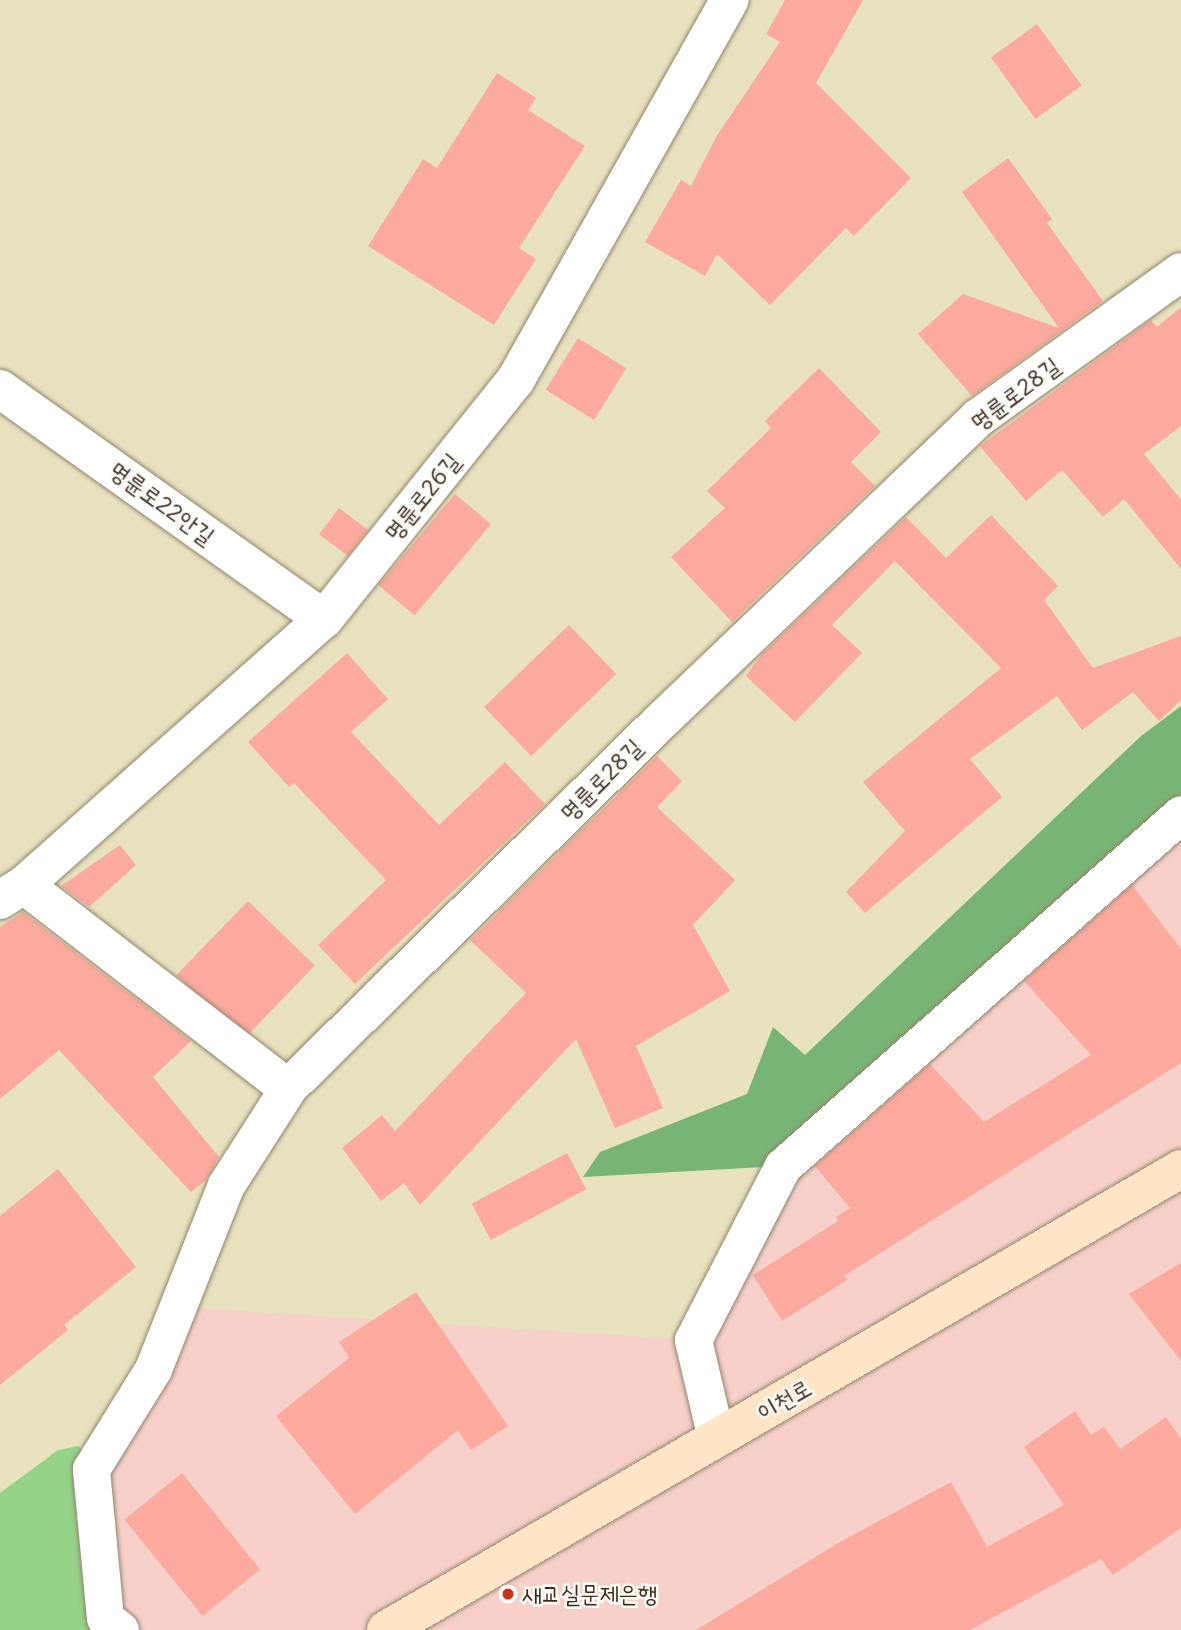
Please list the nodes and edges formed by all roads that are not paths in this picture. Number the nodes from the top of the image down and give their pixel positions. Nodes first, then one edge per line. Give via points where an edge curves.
1 (730, 0) edge
2 (1181, 272) edge
3 (0, 389) edge
4 (324, 619) junction
5 (1181, 814) edge
6 (12, 893) edge
7 (288, 1088) junction
8 (1181, 1169) edge
9 (716, 1438) junction
10 (120, 1630) edge
11 (386, 1630) edge

1 - 4 street, 명륜로26길 via 515,382
2 - 7 street, 명륜로28길 via 978,418
3 - 4 street, 명륜로22안길
4 - 6 street, 명륜로26길
5 - 9 street via 783,1166 692,1340
6 - 7 street
7 - 10 street via 226,1185 153,1369 91,1469 105,1618
8 - 9 main road, 이천로
9 - 11 main road, 이천로

